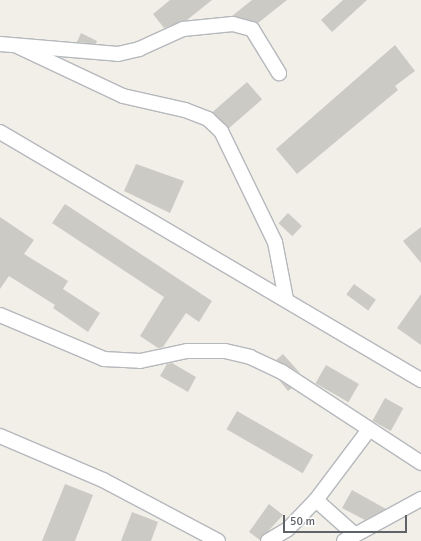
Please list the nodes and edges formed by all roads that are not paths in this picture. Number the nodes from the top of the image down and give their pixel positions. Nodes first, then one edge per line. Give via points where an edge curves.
1 (0, 44) edge
2 (19, 48) junction
3 (279, 73) dead end
4 (0, 132) edge
5 (286, 299) junction
6 (0, 315) edge
7 (421, 380) edge
8 (368, 431) junction
9 (0, 436) edge
10 (421, 463) edge
11 (421, 499) edge
12 (316, 500) junction
13 (349, 538) edge
14 (218, 541) edge
15 (268, 541) edge

1 - 2 street
2 - 3 street via 55,46 118,54 139,49 183,29 233,24 252,30
2 - 5 street via 123,96 186,110 208,120 221,131 276,242
4 - 5 street
5 - 7 street
6 - 8 street via 104,359 140,361 187,351 225,351 250,357 287,376
8 - 10 street
8 - 12 street
9 - 14 street via 103,480
11 - 13 street via 387,521
12 - 13 street
12 - 15 street via 288,529

